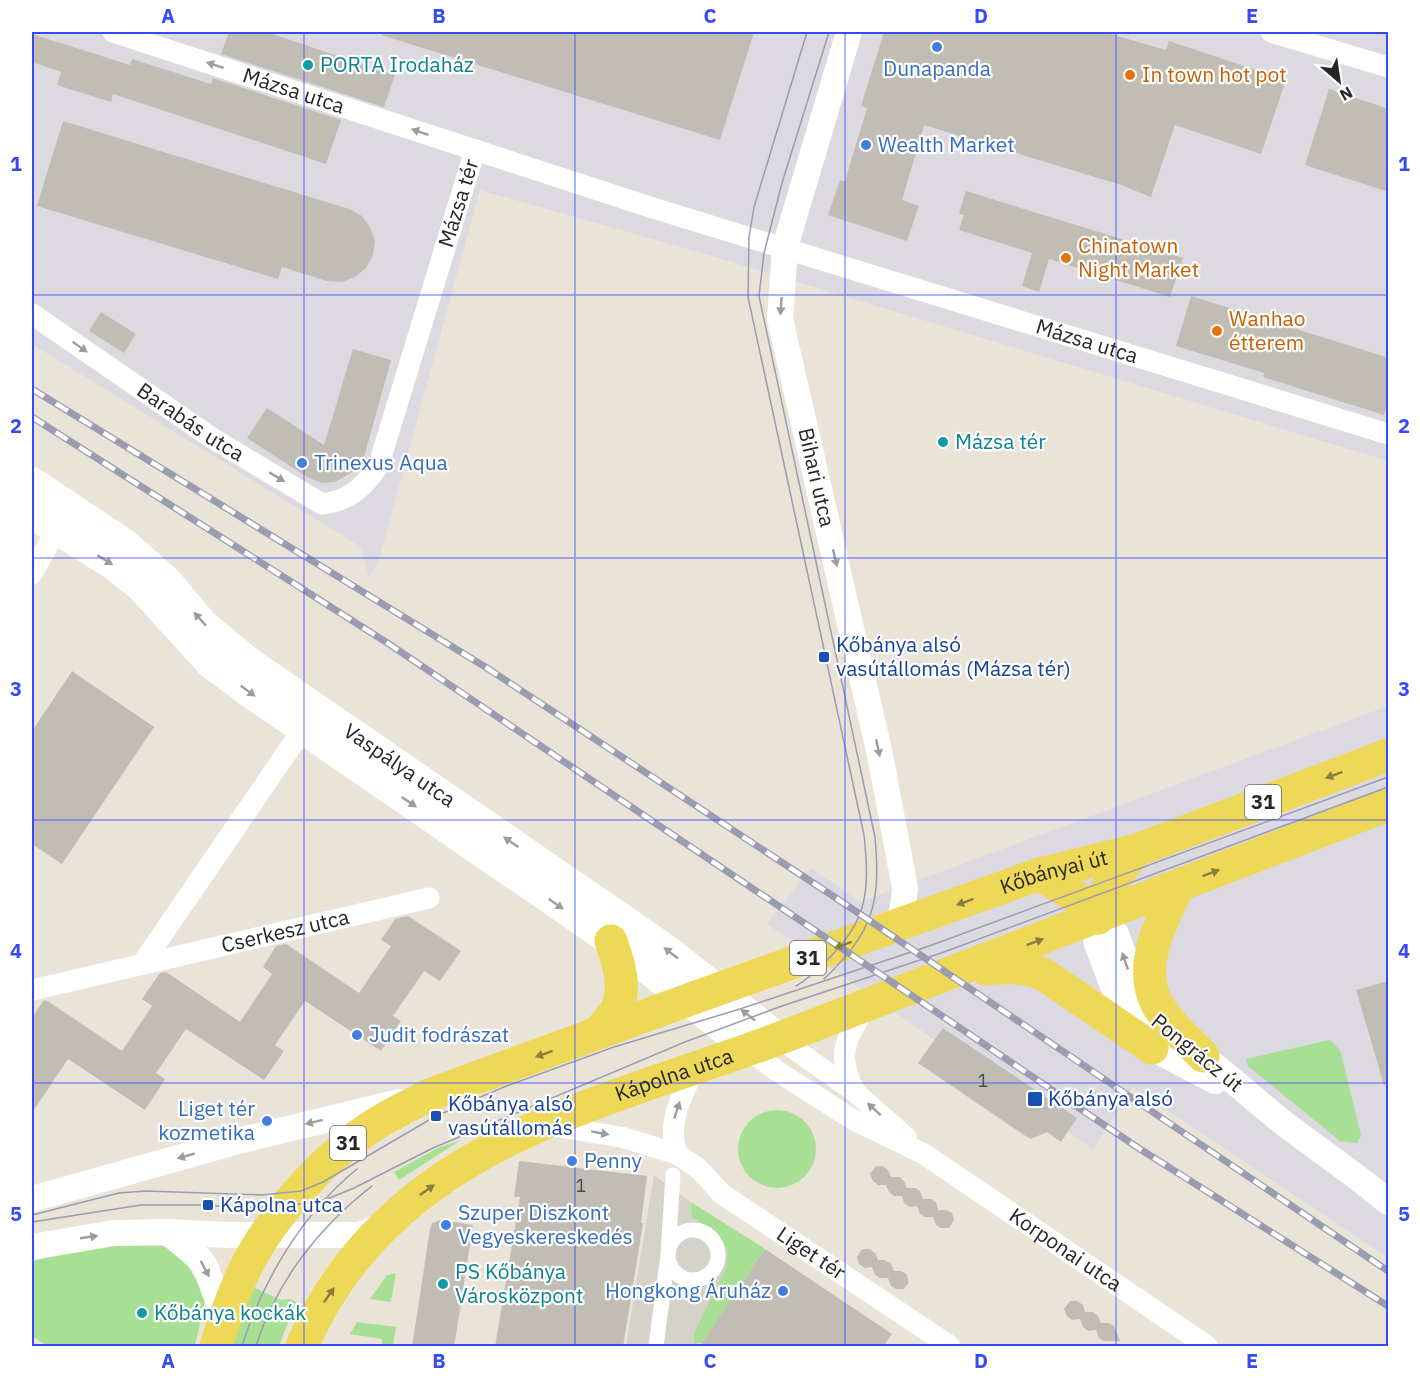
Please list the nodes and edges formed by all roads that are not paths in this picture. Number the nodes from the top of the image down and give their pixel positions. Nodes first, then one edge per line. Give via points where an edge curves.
1 (113, 32) edge
2 (849, 32) edge
3 (1271, 32) edge
4 (1389, 67) edge
5 (476, 150) junction
6 (785, 247) junction
7 (32, 314) edge
8 (1389, 434) edge
9 (32, 482) edge
10 (356, 490) joint
11 (52, 517) edge
12 (32, 574) edge
13 (303, 729) junction
14 (1389, 755) edge
15 (375, 764) junction
16 (1389, 805) edge
17 (1137, 850) junction
18 (1040, 874) junction
19 (1179, 885) junction
20 (429, 898) dead end
21 (1098, 918) junction
22 (898, 925) junction
23 (610, 941) junction
24 (142, 964) junction
25 (940, 976) junction
26 (32, 990) edge
27 (702, 995) junction
28 (867, 1006) junction
29 (598, 1033) junction
30 (780, 1039) junction
31 (1152, 1048) junction
32 (749, 1050) junction
33 (1203, 1056) junction
34 (694, 1069) junction
35 (855, 1092) junction
36 (432, 1094) junction
37 (1263, 1107) junction
38 (542, 1125) junction
39 (924, 1154) junction
40 (675, 1164) junction
41 (32, 1198) edge
42 (1389, 1202) edge
43 (382, 1227) junction
44 (168, 1232) junction
45 (266, 1236) junction
46 (32, 1247) edge
47 (220, 1333) edge
48 (302, 1347) edge
49 (656, 1347) edge
50 (950, 1347) edge
51 (1207, 1347) edge

5 -> 1 street, Mázsa utca
2 - 6 street, Bihari utca
3 - 4 street
5 - 6 street, Mázsa tér
5 - 10 street, Mázsa tér via 379,464 370,479
6 - 8 street, Mázsa utca
6 -> 22 street, Bihari utca via 780,319 880,755 905,888
7 -> 10 street, Barabás utca via 212,438 322,504 339,502
9 - 11 main road, Vaspálya utca
11 - 12 street
11 -> 13 main road, Vaspálya utca via 141,587 210,663
15 -> 11 main road, Vaspálya utca via 203,624 167,581 125,544
13 - 15 main road, Vaspálya utca
13 - 24 street
14 -> 17 main road, Kőbányai út / 31
15 -> 23 main road, Vaspálya utca
27 -> 15 main road, Vaspálya utca via 657,943
19 -> 16 main road, 31
17 - 18 main road, Kőbányai út / 31
17 - 21 main road via 1104,893
18 - 21 main road via 1078,898
18 -> 22 main road, Kőbányai út / 31
19 - 21 main road, 31
19 - 33 main road via 1157,933 1151,990 1167,1018
20 - 24 street, Cserkesz utca
25 -> 21 main road, 31
21 - 31 street, Pongrácz út via 1096,941 1114,989 1128,1018
33 -> 21 street, Pongrácz út via 1161,1028 1147,1013 1116,934
22 -> 27 main road, Kőbányai út / 31
23 - 27 main road, Vaspálya utca
23 - 29 main road via 622,986 618,1006
24 - 26 street, Cserkesz utca
25 - 28 main road, 31
25 - 31 main road via 1025,968 1042,974
27 - 29 main road, 31
30 -> 27 main road, Vaspálya utca
27 - 32 main road, Vaspálya utca
28 - 30 main road, 31
28 - 35 street, Korponai utca via 844,1051 846,1073
29 -> 36 main road, 31
30 - 32 main road, 31
30 - 35 street, Korponai utca
31 - 37 street, Pongrácz út
32 - 34 main road, Kápolna utca / 31
32 - 39 street, Korponai utca via 852,1119
33 - 37 street, Pongrácz út
34 - 38 main road, Kápolna utca / 31
40 -> 34 street via 672,1127
39 -> 35 street, Korponai utca
36 -> 41 street via 242,1140
36 - 45 main road, 31 via 399,1110 343,1147
37 - 42 street, Pongrácz út
38 -> 40 street, Liget tér via 621,1137
43 -> 38 main road, Kápolna utca / 31 via 451,1173
39 - 51 street, Korponai utca
40 - 49 street
40 - 50 street, Liget tér via 699,1169 722,1194
43 - 45 street, Kápolna utca via 358,1235
48 -> 43 main road, 31 via 322,1304
44 - 45 street, Kápolna utca
46 -> 44 street, Kápolna utca via 114,1233
44 -> 47 street via 205,1266
45 - 47 main road, 31 via 246,1267

